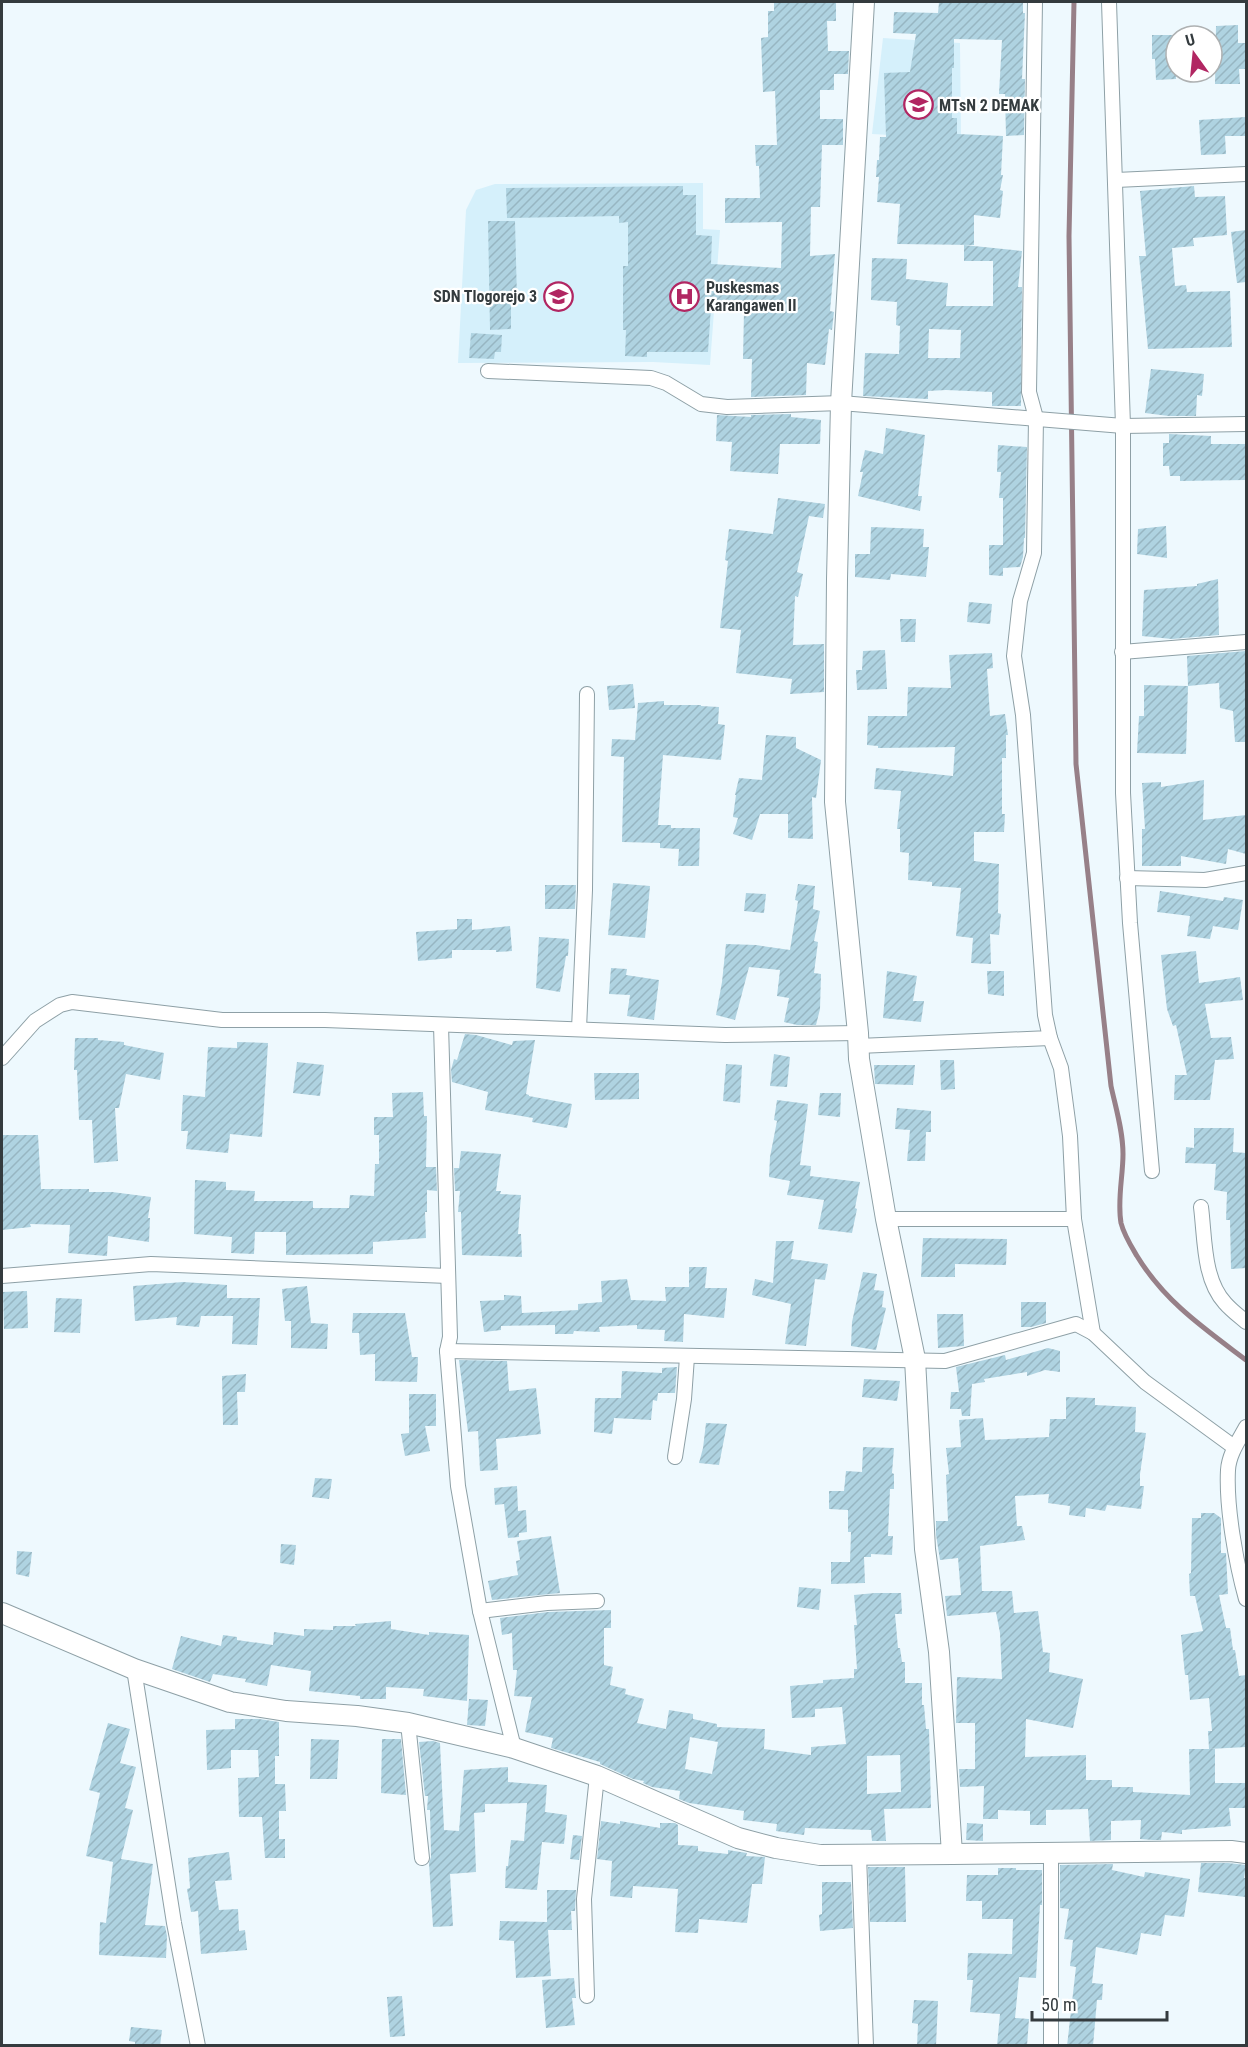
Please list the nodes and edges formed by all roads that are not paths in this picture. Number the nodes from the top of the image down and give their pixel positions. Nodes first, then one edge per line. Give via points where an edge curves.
1 (864, 2) edge
2 (1035, 2) edge
3 (1109, 2) edge
4 (1246, 174) edge
5 (1116, 180) junction
6 (488, 371) dead end
7 (841, 403) junction
8 (1036, 418) junction
9 (1246, 424) edge
10 (1123, 426) junction
11 (1246, 642) edge
12 (1122, 652) junction
13 (587, 694) dead end
14 (1246, 873) edge
15 (1127, 878) junction
16 (441, 1025) junction
17 (579, 1029) junction
18 (1050, 1038) junction
19 (858, 1040) junction
20 (2, 1058) edge
21 (1152, 1171) dead end
22 (1201, 1207) dead end
23 (886, 1219) junction
24 (1074, 1219) junction
25 (2, 1276) edge
26 (448, 1276) junction
27 (1246, 1322) edge
28 (1093, 1333) junction
29 (447, 1351) junction
30 (687, 1357) junction
31 (915, 1359) junction
32 (1246, 1427) edge
33 (1234, 1447) junction
34 (675, 1456) dead end
35 (1246, 1599) edge
36 (597, 1601) dead end
37 (480, 1611) junction
38 (2, 1613) edge
39 (134, 1669) junction
40 (408, 1723) junction
41 (514, 1748) junction
42 (597, 1776) junction
43 (1051, 1853) junction
44 (1246, 1853) edge
45 (952, 1854) junction
46 (859, 1855) junction
47 (422, 1858) dead end
48 (587, 1996) dead end
49 (198, 2046) edge
50 (866, 2046) edge
51 (1051, 2046) edge

1 - 7 main road
2 - 8 street via 1029,392
3 - 5 street
4 - 5 street
5 - 10 street
6 - 7 street via 651,378 701,404 728,407
7 - 8 street
7 - 19 main road via 835,802
8 - 10 street
8 - 18 street via 1034,553 1020,602 1014,656 1023,715 1045,1015
9 - 10 street
10 - 12 street
11 - 12 street
12 - 15 street
13 - 17 street
14 - 15 street via 1205,880
15 - 21 street
16 - 17 street
16 - 20 street via 222,1020 72,1002 35,1021
16 - 26 street
17 - 19 street
18 - 19 street
18 - 24 street via 1061,1068 1070,1136
19 - 23 main road
22 - 27 street via 1207,1260 1215,1288 1224,1303
23 - 24 street
23 - 31 main road
24 - 28 street
25 - 26 street via 151,1264
26 - 29 street
28 - 31 street via 1076,1324 945,1361
28 - 33 street via 1145,1382
29 - 30 street
29 - 37 street via 458,1486
30 - 31 street
30 - 34 street
31 - 45 main road via 925,1549 939,1652
32 - 33 street
33 - 35 street via 1228,1468 1230,1506
36 - 37 street
37 - 41 street
38 - 39 main road
39 - 40 main road via 230,1702
39 - 49 street via 174,1923
40 - 41 main road
40 - 47 street
41 - 42 main road
42 - 46 main road via 738,1838 820,1855
42 - 48 street via 584,1899
43 - 44 main road
43 - 45 main road
43 - 51 street
45 - 46 main road
46 - 50 street

